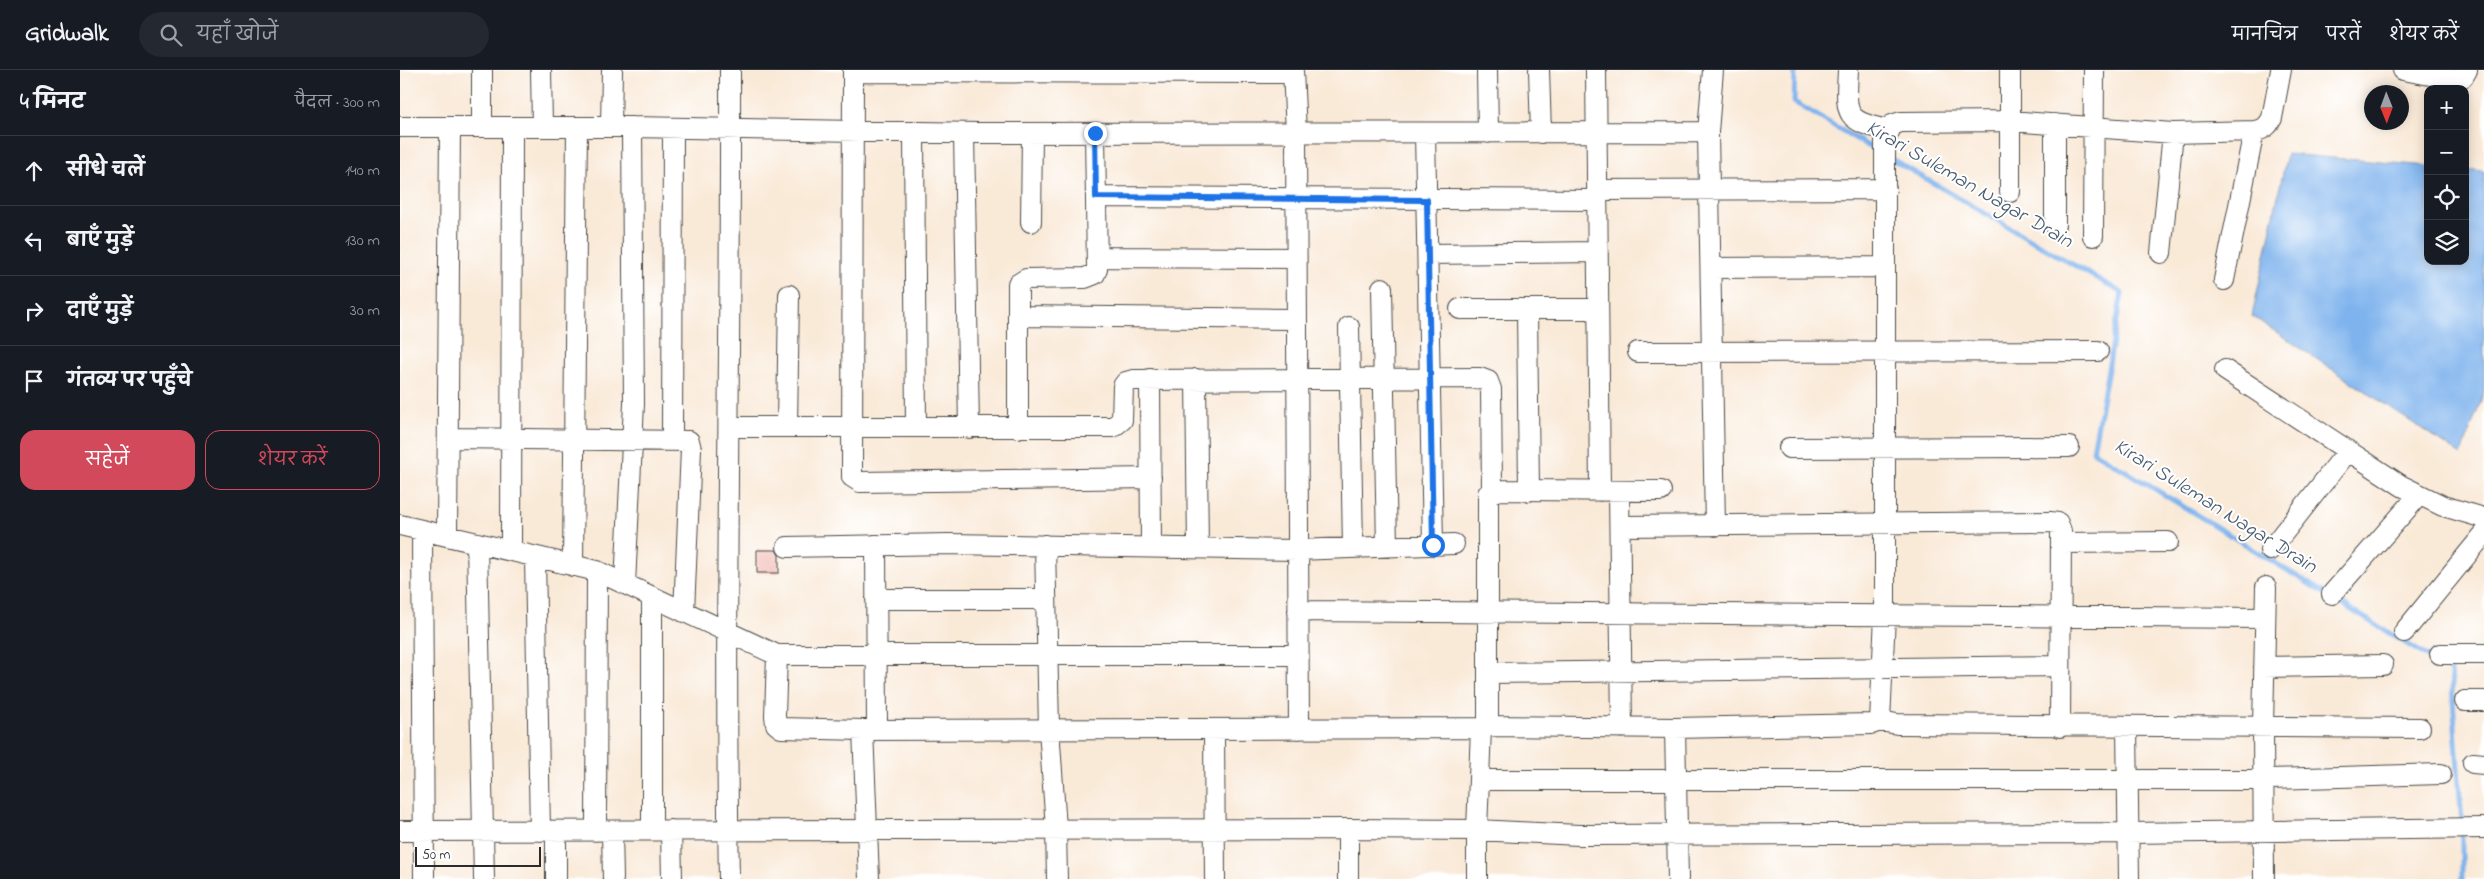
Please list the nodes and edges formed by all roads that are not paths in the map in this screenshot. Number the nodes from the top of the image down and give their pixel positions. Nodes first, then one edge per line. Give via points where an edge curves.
1 (482, 70) edge
2 (542, 70) edge
3 (612, 70) edge
4 (730, 70) edge
5 (1487, 70) edge
6 (1539, 70) edge
7 (1596, 70) edge
8 (1713, 70) edge
9 (1848, 70) edge
10 (2010, 70) edge
11 (2094, 70) edge
12 (2281, 70) edge
13 (2403, 70) edge
14 (2467, 70) edge
15 (853, 71) edge
16 (1293, 72) edge
17 (2010, 121) junction
18 (2055, 124) junction
19 (482, 127) junction
20 (542, 127) junction
21 (578, 127) junction
22 (611, 127) junction
23 (632, 127) junction
24 (400, 128) edge
25 (450, 128) junction
26 (512, 128) junction
27 (673, 128) junction
28 (2092, 128) junction
29 (730, 129) junction
30 (854, 131) junction
31 (2254, 131) junction
32 (914, 132) junction
33 (1708, 132) junction
34 (2173, 132) junction
35 (964, 133) junction
36 (1032, 133) junction
37 (1095, 133) junction
38 (1296, 133) junction
39 (1426, 133) junction
40 (1488, 133) junction
41 (1541, 133) junction
42 (1596, 133) junction
43 (1886, 136) junction
44 (1886, 182) junction
45 (1710, 190) junction
46 (2010, 192) dead end
47 (1597, 195) junction
48 (1096, 197) junction
49 (1296, 198) junction
50 (1427, 200) junction
51 (1031, 222) dead end
52 (2055, 225) dead end
53 (2093, 236) dead end
54 (1597, 252) junction
55 (2161, 253) dead end
56 (1428, 254) junction
57 (1097, 257) junction
58 (1296, 258) junction
59 (1885, 267) junction
60 (1711, 268) junction
61 (2224, 280) dead end
62 (1382, 288) dead end
63 (789, 295) dead end
64 (1460, 309) dead end
65 (1527, 309) junction
66 (1598, 309) junction
67 (1018, 316) junction
68 (1297, 319) junction
69 (1349, 327) dead end
70 (1638, 352) dead end
71 (2098, 352) dead end
72 (1885, 353) junction
73 (1712, 354) junction
74 (2225, 370) dead end
75 (1150, 379) junction
76 (1196, 379) junction
77 (1350, 379) junction
78 (1384, 379) junction
79 (1430, 379) junction
80 (1297, 380) junction
81 (787, 426) junction
82 (729, 427) junction
83 (916, 427) junction
84 (851, 428) junction
85 (969, 428) junction
86 (1018, 428) junction
87 (448, 438) junction
88 (511, 438) junction
89 (574, 439) junction
90 (632, 440) junction
91 (672, 440) junction
92 (1884, 447) junction
93 (2070, 447) dead end
94 (1789, 448) dead end
95 (2348, 451) junction
96 (1151, 478) junction
97 (1492, 491) junction
98 (1529, 491) junction
99 (1610, 491) junction
100 (1661, 491) dead end
101 (2419, 495) junction
102 (2484, 518) edge
103 (400, 525) edge
104 (1884, 525) junction
105 (1621, 526) junction
106 (1715, 526) junction
107 (422, 530) junction
108 (2484, 534) edge
109 (447, 536) junction
110 (2168, 542) dead end
111 (477, 543) junction
112 (2061, 543) junction
113 (1454, 544) dead end
114 (876, 545) junction
115 (1045, 545) junction
116 (1433, 545) junction
117 (787, 547) dead end
118 (1151, 547) junction
119 (1387, 547) junction
120 (1198, 548) junction
121 (1354, 548) junction
122 (1297, 550) junction
123 (2270, 550) dead end
124 (510, 551) junction
125 (536, 557) junction
126 (573, 566) junction
127 (597, 571) junction
128 (625, 584) junction
129 (2266, 586) dead end
130 (2332, 594) dead end
131 (652, 597) junction
132 (876, 599) junction
133 (1046, 599) junction
134 (1298, 611) junction
135 (684, 612) junction
136 (1487, 612) junction
137 (1622, 613) junction
138 (1885, 616) junction
139 (2059, 617) junction
140 (2265, 618) junction
141 (726, 631) junction
142 (2404, 632) dead end
143 (2440, 654) dead end
144 (2484, 654) edge
145 (777, 655) junction
146 (876, 655) junction
147 (1047, 655) junction
148 (1298, 655) junction
149 (2383, 665) dead end
150 (2059, 666) junction
151 (1883, 667) junction
152 (2264, 668) junction
153 (1622, 672) junction
154 (1488, 673) junction
155 (1880, 720) junction
156 (2127, 726) junction
157 (2263, 726) junction
158 (1485, 727) junction
159 (2060, 727) junction
160 (1214, 728) junction
161 (1622, 728) junction
162 (1675, 728) junction
163 (2420, 728) dead end
164 (1049, 729) junction
165 (1299, 729) junction
166 (870, 730) junction
167 (2441, 774) dead end
168 (2264, 778) junction
169 (1479, 780) junction
170 (2128, 780) junction
171 (1676, 781) junction
172 (1056, 828) junction
173 (1215, 828) junction
174 (2479, 828) edge
175 (868, 829) junction
176 (1348, 829) junction
177 (400, 830) edge
178 (424, 830) junction
179 (604, 830) junction
180 (662, 830) junction
181 (728, 830) junction
182 (1477, 830) junction
183 (484, 831) junction
184 (548, 831) junction
185 (2264, 831) junction
186 (2128, 833) junction
187 (1677, 834) junction
188 (424, 879) edge
189 (484, 879) edge
190 (556, 879) edge
191 (613, 879) edge
192 (672, 879) edge
193 (729, 879) edge
194 (869, 879) edge
195 (1057, 879) edge
196 (1215, 879) edge
197 (1348, 879) edge
198 (1477, 879) edge
199 (1678, 879) edge
200 (2129, 879) edge
201 (2264, 879) edge

1 - 19 street
2 - 20 street
3 - 22 street
4 - 29 street
5 - 40 street
6 - 41 street
7 - 42 street
8 - 33 street
9 - 43 street via 1847,97 1853,118
10 - 17 street
11 - 28 street
12 - 31 street via 2272,118 2262,130
13 - 14 street via 2457,80
15 - 16 street
15 - 30 street
16 - 38 street
17 - 18 street
17 - 43 street via 1901,122 1892,125
17 - 46 street
18 - 28 street
18 - 52 street
19 - 25 street
19 - 26 street
20 - 21 street
20 - 26 street
21 - 22 street
21 - 89 street
22 - 23 street
23 - 27 street
23 - 90 street
24 - 25 street
25 - 87 street
26 - 88 street
27 - 29 street
27 - 91 street
28 - 34 street
28 - 53 street
29 - 30 street
29 - 82 street
30 - 32 street
30 - 84 street
31 - 34 street
31 - 61 street
32 - 35 street
32 - 83 street
33 - 42 street
33 - 45 street
34 - 55 street
35 - 36 street
35 - 85 street
36 - 37 street
36 - 51 street
37 - 38 street
37 - 48 street
38 - 39 street
38 - 49 street
39 - 40 street
39 - 50 street
40 - 41 street
41 - 42 street
42 - 47 street
43 - 44 street
44 - 45 street
44 - 59 street
45 - 47 street
45 - 60 street
47 - 50 street
47 - 54 street
48 - 49 street
48 - 57 street
49 - 50 street
49 - 58 street
50 - 56 street
54 - 56 street
54 - 66 street
56 - 79 street
57 - 58 street
57 - 67 street via 1097,269 1091,277 1022,280 1017,287
58 - 68 street
59 - 60 street
59 - 72 street
60 - 73 street
62 - 78 street
63 - 81 street
64 - 65 street
65 - 66 street
65 - 98 street
66 - 99 street
67 - 68 street
67 - 86 street
68 - 80 street
69 - 77 street
70 - 73 street
71 - 72 street
72 - 73 street
72 - 92 street
73 - 106 street
74 - 95 street
75 - 76 street
75 - 86 street via 1126,382 1123,386 1122,420 1113,427
75 - 96 street
76 - 80 street
76 - 120 street
77 - 78 street
77 - 80 street
77 - 121 street
78 - 79 street
78 - 119 street
79 - 97 street via 1488,380 1491,389
79 - 116 street
80 - 122 street
81 - 82 street
81 - 84 street
82 - 141 street
83 - 84 street
83 - 85 street
84 - 96 street via 852,477 860,482
85 - 86 street
87 - 88 street
87 - 109 street
88 - 89 street
88 - 124 street
89 - 90 street
89 - 126 street
90 - 91 street
90 - 128 street
91 - 135 street via 689,441 691,449
92 - 93 street
92 - 94 street
92 - 104 street
95 - 101 street
95 - 123 street
96 - 118 street
97 - 98 street
97 - 136 street via 1486,498
98 - 99 street
99 - 100 street
99 - 105 street
101 - 102 street
101 - 130 street
103 - 107 street
104 - 106 street
104 - 112 street via 2050,522 2058,524
104 - 138 street
105 - 106 street
105 - 137 street
107 - 109 street
107 - 178 street
108 - 142 street
109 - 111 street
110 - 112 street
111 - 124 street
111 - 183 street
112 - 139 street
113 - 116 street
114 - 115 street
114 - 117 street
114 - 132 street
115 - 118 street
115 - 133 street
116 - 119 street
118 - 120 street
119 - 121 street
120 - 122 street
121 - 122 street
122 - 134 street
124 - 125 street
125 - 126 street
125 - 184 street
126 - 127 street
127 - 128 street
127 - 179 street
128 - 131 street
129 - 140 street
131 - 135 street
131 - 180 street
132 - 133 street
132 - 146 street
133 - 147 street
134 - 136 street
134 - 148 street
135 - 141 street
136 - 137 street
136 - 154 street
137 - 138 street
137 - 153 street
138 - 139 street
138 - 151 street
139 - 140 street
139 - 150 street
140 - 152 street
141 - 145 street
141 - 181 street
143 - 144 street
145 - 146 street
145 - 166 street via 776,724 781,728
146 - 147 street
146 - 166 street
147 - 148 street
147 - 164 street
148 - 165 street
149 - 152 street
150 - 151 street
150 - 159 street
151 - 153 street
151 - 155 street
152 - 157 street
153 - 154 street
153 - 161 street
154 - 158 street
155 - 159 street via 1897,724
155 - 162 street via 1872,724
156 - 157 street
156 - 159 street
156 - 170 street
157 - 163 street
157 - 168 street
158 - 161 street
158 - 165 street
158 - 169 street
160 - 164 street
160 - 165 street
160 - 173 street
161 - 162 street
162 - 171 street
164 - 166 street
164 - 172 street
166 - 175 street
167 - 168 street
168 - 170 street
168 - 185 street
169 - 171 street
169 - 182 street
170 - 171 street
170 - 186 street
171 - 187 street
172 - 173 street
172 - 175 street
172 - 195 street
173 - 176 street
173 - 196 street
174 - 185 street
175 - 181 street
175 - 194 street
176 - 182 street
176 - 197 street
177 - 178 street
178 - 183 street
178 - 188 street
179 - 180 street
179 - 184 street
179 - 191 street
180 - 181 street
180 - 192 street
181 - 193 street
182 - 187 street via 1579,835
182 - 198 street
183 - 184 street
183 - 189 street
184 - 190 street
185 - 186 street
185 - 201 street
186 - 187 street
186 - 200 street
187 - 199 street

